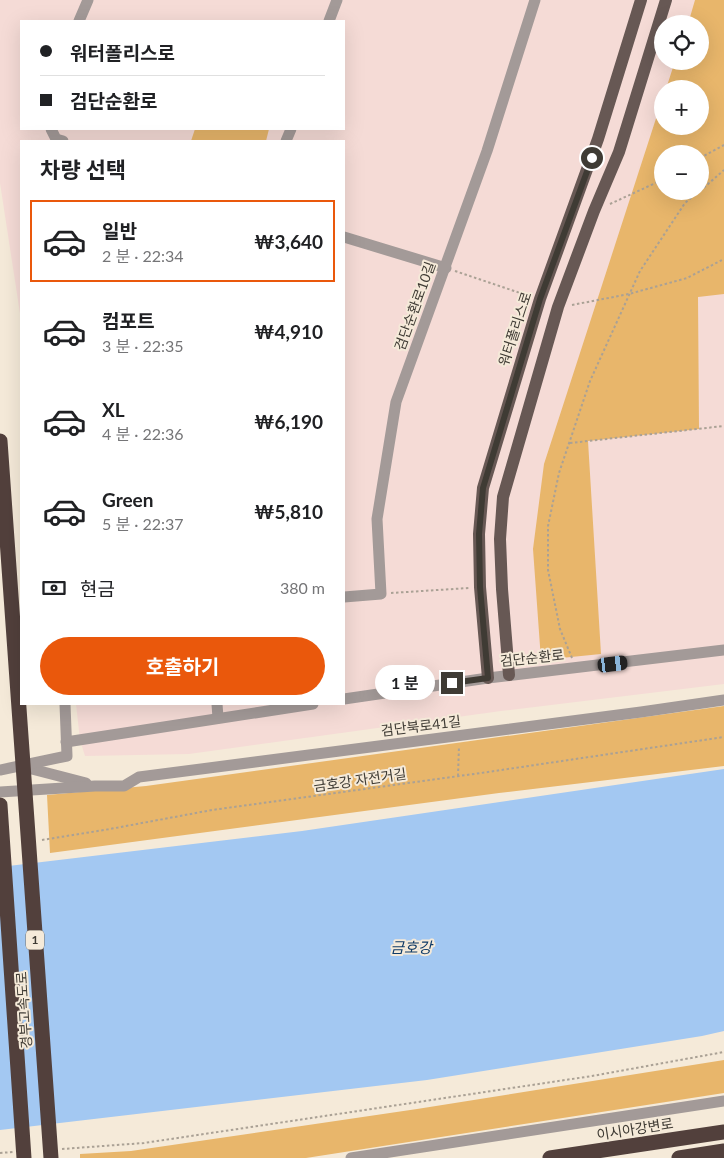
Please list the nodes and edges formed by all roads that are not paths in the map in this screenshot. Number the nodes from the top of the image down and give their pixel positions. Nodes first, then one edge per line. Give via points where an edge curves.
1 (88, 0) edge
2 (337, 0) edge
3 (535, 0) edge
4 (641, 0) edge
5 (666, 0) edge
6 (79, 20) edge
7 (329, 20) edge
8 (51, 130) edge
9 (60, 140) edge
10 (345, 237) edge
11 (446, 268) junction
12 (0, 441) edge
13 (345, 597) edge
14 (724, 650) edge
15 (509, 675) junction
16 (488, 678) junction
17 (345, 699) edge
18 (724, 700) edge
19 (65, 705) edge
20 (217, 705) edge
21 (306, 705) edge
22 (218, 718) junction
23 (66, 742) junction
24 (20, 766) junction
25 (0, 770) edge
26 (96, 786) junction
27 (0, 792) edge
28 (0, 805) edge
29 (724, 1101) edge
30 (724, 1132) edge
31 (724, 1151) edge
32 (19, 1155) edge
33 (47, 1155) edge
34 (351, 1158) edge
35 (556, 1158) edge
36 (679, 1158) edge

1 - 6 street
2 - 7 street
3 - 11 street, 검단순환로10길
4 - 16 main road, 워터폴리스로 via 598,139 540,299 483,488 479,534 480,587
5 - 15 main road via 619,152 558,307 504,497 500,539
8 - 9 street
10 - 11 street
11 - 13 street, 검단순환로10길 via 396,402 377,518 381,594
12 - 33 highway, 경부고속도로 / 1
14 - 15 street, 검단순환로
15 - 16 street, 검단순환로
16 - 17 street, 검단순환로
18 - 26 street, 검단북로41길 via 139,777 124,786
19 - 23 street
20 - 22 street
21 - 22 street
22 - 23 street
23 - 24 street via 67,756
24 - 25 street
24 - 26 street
26 - 27 street
28 - 32 highway, 경부고속도로 / 1
29 - 34 street
30 - 35 highway, 이시아강변로
31 - 36 highway

